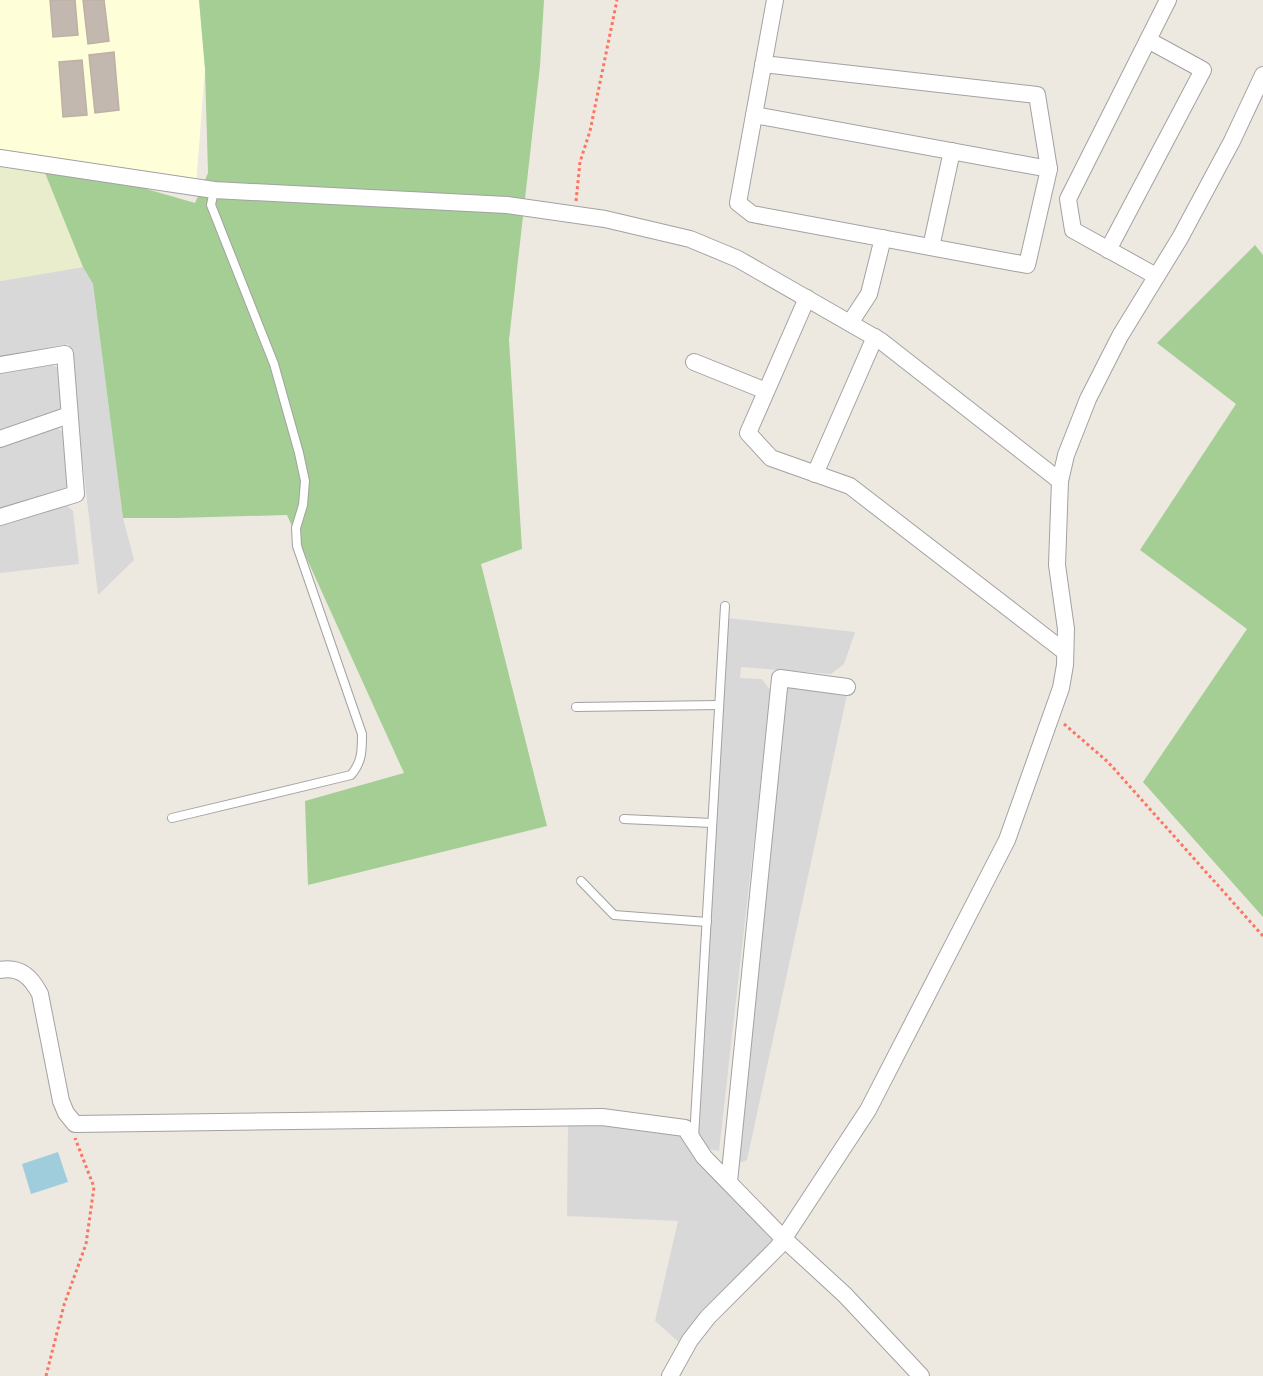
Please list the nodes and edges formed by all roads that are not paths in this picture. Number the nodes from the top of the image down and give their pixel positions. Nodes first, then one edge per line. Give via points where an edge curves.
1 (775, 0) edge
2 (1168, 0) edge
3 (1148, 39) junction
4 (763, 64) junction
5 (1263, 75) edge
6 (754, 115) junction
7 (952, 151) junction
8 (0, 158) edge
9 (1049, 169) junction
10 (214, 190) junction
11 (883, 238) junction
12 (931, 247) junction
13 (1108, 250) junction
14 (1156, 276) junction
15 (807, 298) junction
16 (850, 323) junction
17 (875, 337) junction
18 (694, 362) dead end
19 (0, 365) edge
20 (766, 391) junction
21 (69, 415) junction
22 (0, 439) edge
23 (815, 474) junction
24 (1060, 481) junction
25 (0, 517) edge
26 (725, 606) dead end
27 (1065, 652) junction
28 (847, 687) dead end
29 (719, 705) junction
30 (576, 707) dead end
31 (172, 818) dead end
32 (624, 819) dead end
33 (712, 823) junction
34 (581, 881) dead end
35 (707, 921) junction
36 (0, 970) edge
37 (694, 1142) junction
38 (729, 1182) junction
39 (783, 1238) junction
40 (670, 1376) edge
41 (921, 1376) edge

1 - 4 street
2 - 3 street
3 - 13 street via 1068,199 1073,230
3 - 13 street via 1203,70
4 - 6 street
4 - 9 street via 1037,95
5 - 14 street via 1180,238
6 - 7 street
6 - 11 street via 738,204 753,214
7 - 9 street
7 - 12 street
8 - 10 street
9 - 12 street via 1027,265
10 - 15 street via 507,205 605,219 690,239 738,259
10 - 31 lane via 211,205 274,363 299,453 305,481 296,528 297,546 362,734 363,753 351,775
11 - 12 street
11 - 16 street via 869,294
13 - 14 street
14 - 24 street via 1088,399
15 - 16 street
15 - 20 street
16 - 17 street
17 - 23 street
17 - 24 street
18 - 20 street
19 - 21 street via 65,354
20 - 23 street via 748,433 771,458
21 - 22 street
21 - 25 street via 76,494
23 - 27 street via 850,486
24 - 27 street via 1058,565
26 - 29 lane
27 - 39 street via 1061,688 1007,840 868,1110
28 - 38 street via 780,678
29 - 30 lane
29 - 33 lane
32 - 33 lane
33 - 35 lane
34 - 35 lane via 614,915
35 - 37 lane
36 - 37 street via 16,969 32,978 39,994 61,1101 75,1124 602,1116 685,1128
37 - 38 street
38 - 39 street
39 - 40 street via 702,1325
39 - 41 street via 845,1294

